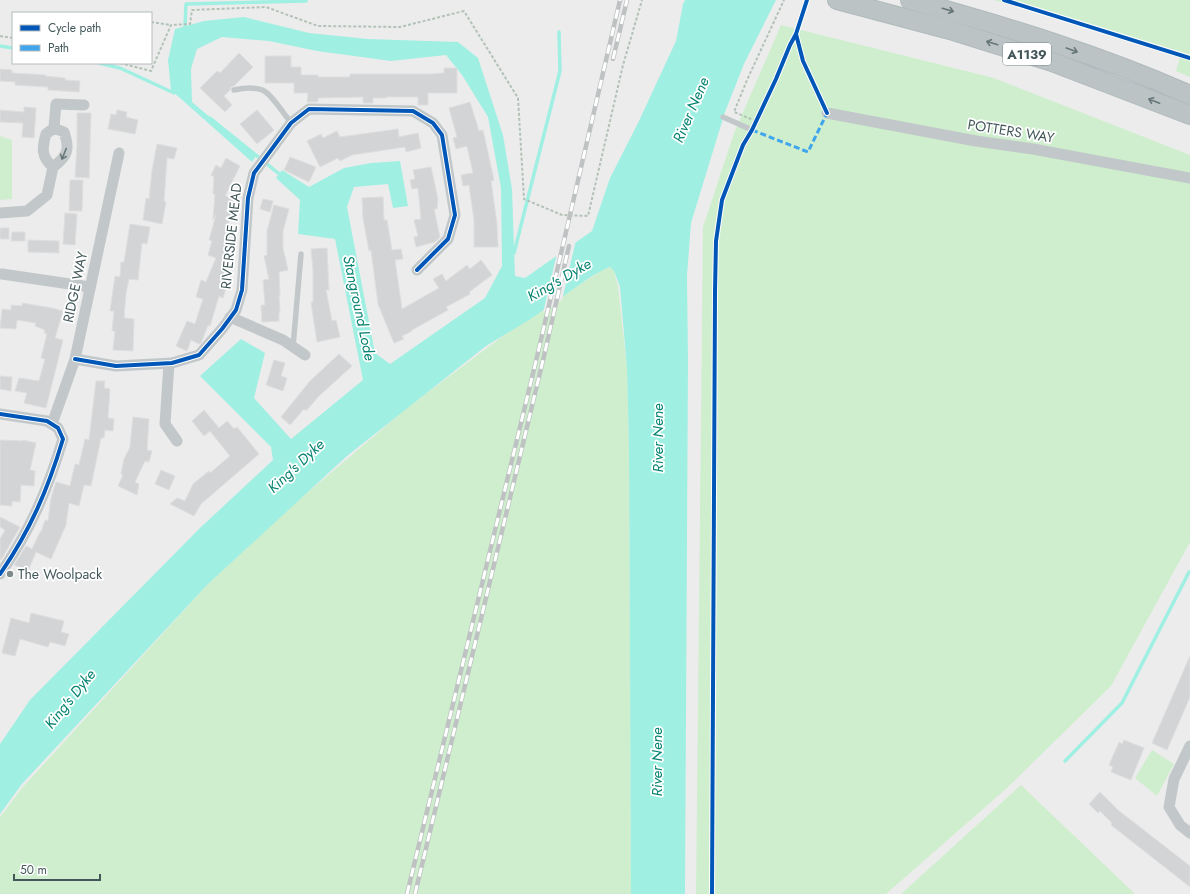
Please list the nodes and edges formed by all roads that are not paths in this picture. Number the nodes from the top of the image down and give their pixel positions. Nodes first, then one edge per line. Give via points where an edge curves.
1 (837, 0) edge
2 (910, 0) edge
3 (234, 90) dead end
4 (1190, 95) edge
5 (84, 105) dead end
6 (827, 113) dead end
7 (1190, 115) edge
8 (723, 117) dead end
9 (290, 123) junction
10 (54, 128) junction
11 (752, 130) road end
12 (119, 154) dead end
13 (53, 167) junction
14 (1190, 178) edge
15 (0, 213) edge
16 (301, 254) dead end
17 (417, 270) dead end
18 (2, 274) dead end
19 (90, 287) junction
20 (230, 317) junction
21 (293, 347) junction
22 (305, 355) dead end
23 (75, 359) junction
24 (169, 363) junction
25 (0, 414) edge
26 (52, 424) junction
27 (177, 441) dead end
28 (0, 574) edge
29 (1190, 746) edge
30 (1190, 833) edge

7 -> 1 highway, A1139 via 1052,62 950,30
2 -> 4 highway, A1139 via 1063,46
3 - 9 lane via 263,90
5 - 10 street via 56,104
6 - 14 street, POTTERS WAY
8 - 11 lane
9 - 17 street, RIVERSIDE MEAD via 308,108 413,112 433,123 442,135 455,215 448,239
9 - 20 street, RIVERSIDE MEAD via 254,173 248,198 242,290 236,310
10 - 13 street via 46,134 42,147 47,162
10 -> 13 street via 64,132 68,144 64,159
12 - 19 street, RIDGE WAY
13 - 15 street via 48,195 27,211
16 - 21 lane
18 - 19 street
19 - 23 street, RIDGE WAY
20 - 21 street via 283,340
20 - 24 street, RIVERSIDE MEAD via 199,355
21 - 22 street
23 - 24 street, RIVERSIDE MEAD via 116,366
23 - 26 street, RIDGE WAY
24 - 27 street via 165,424
25 - 26 street via 47,421
26 - 28 street via 58,428 63,439 53,474 36,513
29 - 30 street via 1174,779 1169,806 1180,825

